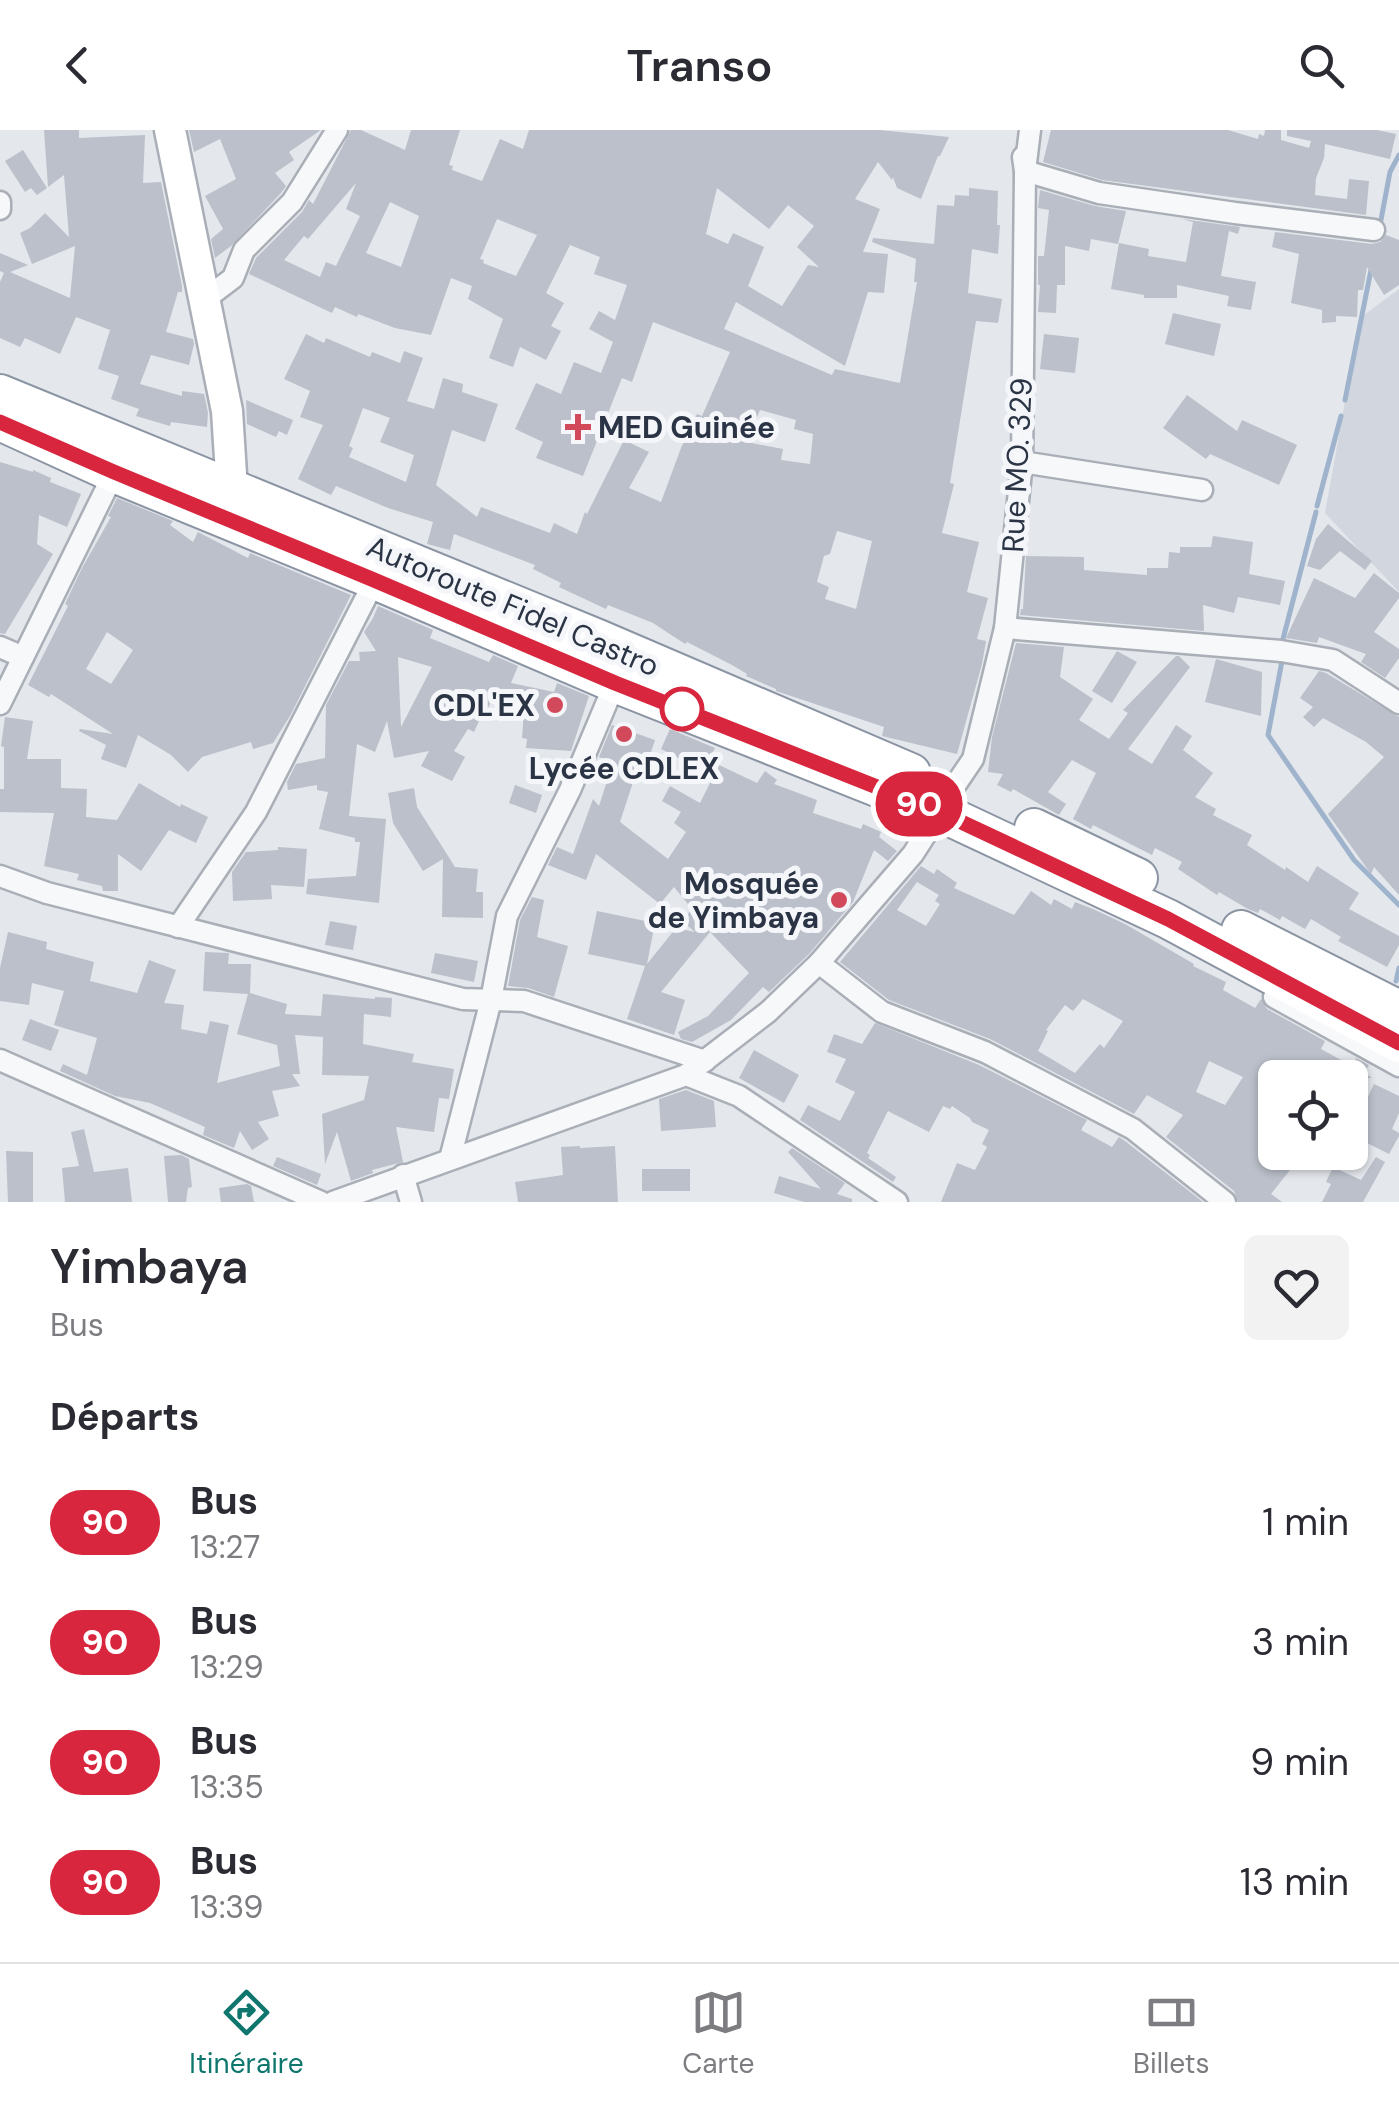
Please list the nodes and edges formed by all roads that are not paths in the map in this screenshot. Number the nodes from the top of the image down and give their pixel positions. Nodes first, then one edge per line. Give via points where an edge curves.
1 (170, 130) edge
2 (337, 130) edge
3 (1018, 130) edge
4 (1030, 130) edge
5 (1025, 170) junction
6 (1374, 230) dead end
7 (204, 300) junction
8 (0, 394) edge
9 (0, 422) edge
10 (1022, 462) junction
11 (114, 472) junction
12 (232, 490) junction
13 (1202, 490) dead end
14 (374, 580) junction
15 (1005, 628) junction
16 (0, 647) edge
17 (23, 657) junction
18 (615, 683) junction
19 (0, 704) edge
20 (1399, 704) edge
21 (946, 801) junction
22 (0, 876) edge
23 (178, 927) junction
24 (819, 963) junction
25 (1234, 974) dead end
26 (491, 1000) junction
27 (1399, 1010) edge
28 (1399, 1043) edge
29 (0, 1060) edge
30 (705, 1061) junction
31 (1399, 1066) edge
32 (686, 1075) junction
33 (450, 1159) junction
34 (403, 1175) junction
35 (321, 1202) edge
36 (332, 1202) edge
37 (411, 1202) edge
38 (898, 1202) edge
39 (1225, 1202) edge

1 - 7 street
2 - 7 street via 292,202 244,250 233,278
3 - 5 street
4 - 5 street, Rue MO. 329
5 - 6 street via 1099,192
5 - 10 street, Rue MO. 329
7 - 12 street via 227,411
8 - 12 highway, Autoroute Fidel Castro
9 - 11 highway, Autoroute Fidel Castro
10 - 13 street
10 - 15 street, Rue MO. 329
11 - 14 highway, Autoroute Fidel Castro
11 - 17 street
12 - 21 highway, Autoroute Fidel Castro via 598,639
14 - 18 highway, Autoroute Fidel Castro
14 - 23 street via 256,812
15 - 20 street via 1333,660
15 - 21 street, Rue MO. 329 via 973,759
16 - 17 street
17 - 19 street
18 - 21 highway, Autoroute Fidel Castro
18 - 26 street via 507,916
21 - 24 street, Rue MO. 329 via 913,854
21 - 27 highway, Autoroute Fidel Castro via 1090,854
21 - 28 highway, Autoroute Fidel Castro
22 - 23 street
23 - 26 street
24 - 30 street, Rue MO. 329
24 - 39 street via 882,1012 985,1052 1133,1129
25 - 31 street
26 - 30 street via 524,1001
26 - 33 street
29 - 35 street
30 - 32 street, Rue MO. 329
32 - 33 street, Rue MO. 329
32 - 38 street via 739,1096
33 - 34 street, Rue MO. 329
34 - 36 street, Rue MO. 329
34 - 37 street

